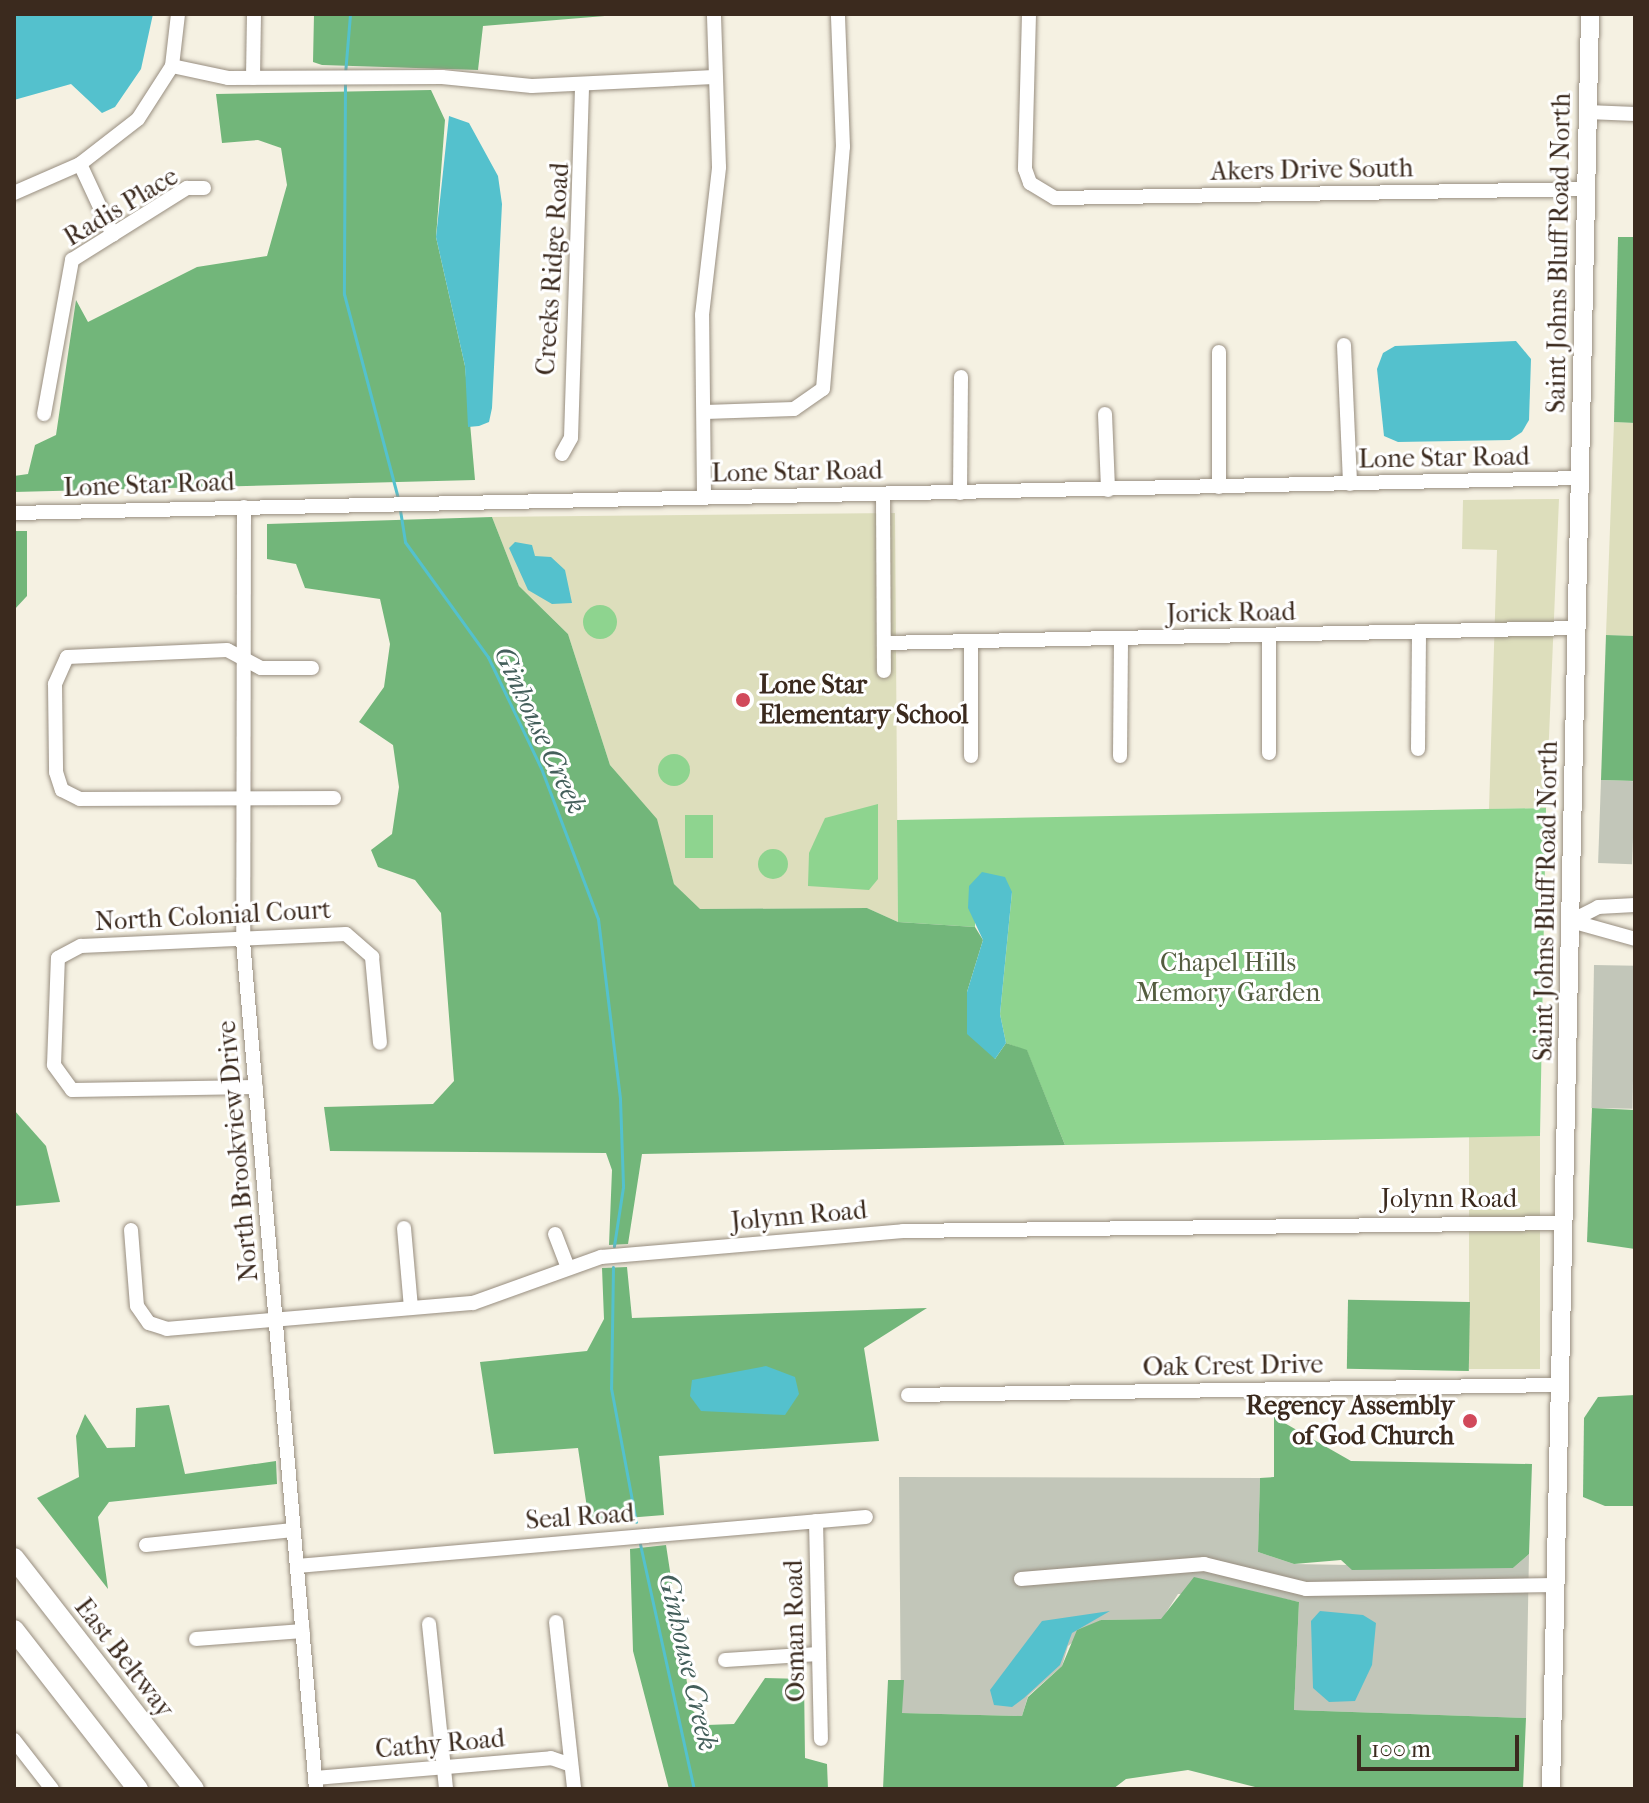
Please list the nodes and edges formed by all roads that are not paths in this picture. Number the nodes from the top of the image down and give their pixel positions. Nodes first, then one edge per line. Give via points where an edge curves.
1 (178, 14) edge
2 (254, 14) edge
3 (714, 14) edge
4 (838, 14) edge
5 (1029, 14) edge
6 (1590, 14) edge
7 (172, 66) junction
8 (714, 77) junction
9 (253, 78) junction
10 (582, 84) junction
11 (1588, 112) junction
12 (1635, 114) edge
13 (80, 164) junction
14 (204, 188) dead end
15 (1585, 189) junction
16 (14, 193) edge
17 (113, 235) junction
18 (1344, 345) dead end
19 (1219, 352) dead end
20 (961, 377) dead end
21 (705, 412) junction
22 (44, 414) dead end
23 (1105, 414) dead end
24 (562, 454) dead end
25 (1580, 478) junction
26 (1350, 484) junction
27 (1219, 487) junction
28 (1108, 490) junction
29 (960, 493) junction
30 (883, 495) junction
31 (704, 496) junction
32 (244, 507) junction
33 (14, 513) edge
34 (1578, 628) junction
35 (1419, 633) junction
36 (1269, 637) junction
37 (1121, 640) junction
38 (884, 643) junction
39 (971, 643) junction
40 (241, 659) junction
41 (312, 668) dead end
42 (884, 671) dead end
43 (1418, 749) dead end
44 (1269, 753) dead end
45 (971, 756) dead end
46 (1120, 756) dead end
47 (243, 797) junction
48 (334, 798) dead end
49 (1635, 905) edge
50 (1571, 921) junction
51 (1635, 939) edge
52 (243, 941) junction
53 (380, 1043) dead end
54 (256, 1087) junction
55 (1564, 1223) junction
56 (404, 1228) dead end
57 (131, 1230) dead end
58 (555, 1234) dead end
59 (567, 1265) junction
60 (411, 1308) junction
61 (277, 1319) junction
62 (1560, 1385) junction
63 (908, 1395) dead end
64 (866, 1517) dead end
65 (816, 1521) junction
66 (293, 1530) junction
67 (146, 1545) dead end
68 (14, 1558) edge
69 (297, 1566) junction
70 (1021, 1579) dead end
71 (1555, 1585) junction
72 (556, 1622) dead end
73 (429, 1624) dead end
74 (14, 1630) edge
75 (303, 1631) junction
76 (196, 1639) dead end
77 (819, 1654) junction
78 (725, 1660) dead end
79 (821, 1739) dead end
80 (14, 1740) edge
81 (568, 1764) junction
82 (445, 1767) junction
83 (316, 1784) edge
84 (52, 1789) edge
85 (138, 1789) edge
86 (194, 1789) edge
87 (446, 1789) edge
88 (574, 1789) edge
89 (1551, 1789) edge

1 - 7 street
2 - 9 street
3 - 8 street
4 - 21 street via 843,147 826,378 817,398 794,409
5 - 15 street, Akers Drive South via 1025,169 1041,193 1068,199
6 - 11 main road, Saint Johns Bluff Road North
7 - 9 street
7 - 13 street via 138,119
8 - 10 street
8 - 21 street via 719,167 702,315
9 - 10 street via 442,77
10 - 24 street, Creeks Ridge Road via 571,438
11 - 12 street
11 - 15 main road, Saint Johns Bluff Road North
13 - 16 street
13 - 17 street
14 - 17 street, Radis Place via 187,188
15 - 25 main road, Saint Johns Bluff Road North
17 - 22 street, Radis Place via 68,270
18 - 26 street
19 - 27 street
20 - 29 street
21 - 31 street
23 - 28 street
25 - 26 street, Lone Star Road
25 - 34 main road, Saint Johns Bluff Road North
26 - 27 street, Lone Star Road
27 - 28 street, Lone Star Road
28 - 29 street, Lone Star Road
29 - 30 street, Lone Star Road
30 - 31 street, Lone Star Road
30 - 38 street
31 - 32 street, Lone Star Road
32 - 33 street, Lone Star Road
32 - 40 street, North Brookview Drive
34 - 35 street, Jorick Road
34 - 50 main road, Saint Johns Bluff Road North
35 - 36 street, Jorick Road
35 - 43 street
36 - 37 street, Jorick Road
36 - 44 street
37 - 39 street, Jorick Road
37 - 46 street
38 - 39 street, Jorick Road
38 - 42 street
39 - 45 street
40 - 41 street via 261,668
40 - 47 street, North Brookview Drive
40 - 47 street via 227,650 67,657 55,684 59,782 80,799
47 - 48 street
47 - 52 street, North Brookview Drive
49 - 50 street via 1598,907
50 - 51 street
50 - 55 main road, Saint Johns Bluff Road North
52 - 53 street, North Colonial Court via 266,934 356,937 372,957
52 - 54 street, North Brookview Drive
52 - 54 street, North Colonial Court via 72,947 58,958 53,978 54,1065 72,1090
54 - 61 street, North Brookview Drive
55 - 59 street, Jolynn Road via 903,1231
55 - 62 main road, Saint Johns Bluff Road North
56 - 60 street
57 - 61 street, Jolynn Road via 137,1306 149,1323 167,1329
58 - 59 street
59 - 60 street, Jolynn Road via 502,1299
60 - 61 street, Jolynn Road
61 - 66 street, North Brookview Drive
62 - 63 street, Oak Crest Drive
62 - 71 main road, Saint Johns Bluff Road North
64 - 65 street, Seal Road
65 - 69 street, Seal Road
65 - 77 street, Osman Road
66 - 67 street
66 - 69 street, North Brookview Drive
68 - 86 highway, East Beltway
69 - 75 street, North Brookview Drive
70 - 71 street via 1204,1564 1306,1589
71 - 89 main road, Saint Johns Bluff Road North
72 - 81 street
73 - 82 street
74 - 85 highway
75 - 76 street
75 - 83 street, North Brookview Drive
77 - 78 street
77 - 79 street, Osman Road
80 - 84 street
81 - 82 street, Cathy Road via 551,1758
81 - 88 street
82 - 83 street, Cathy Road
82 - 87 street

